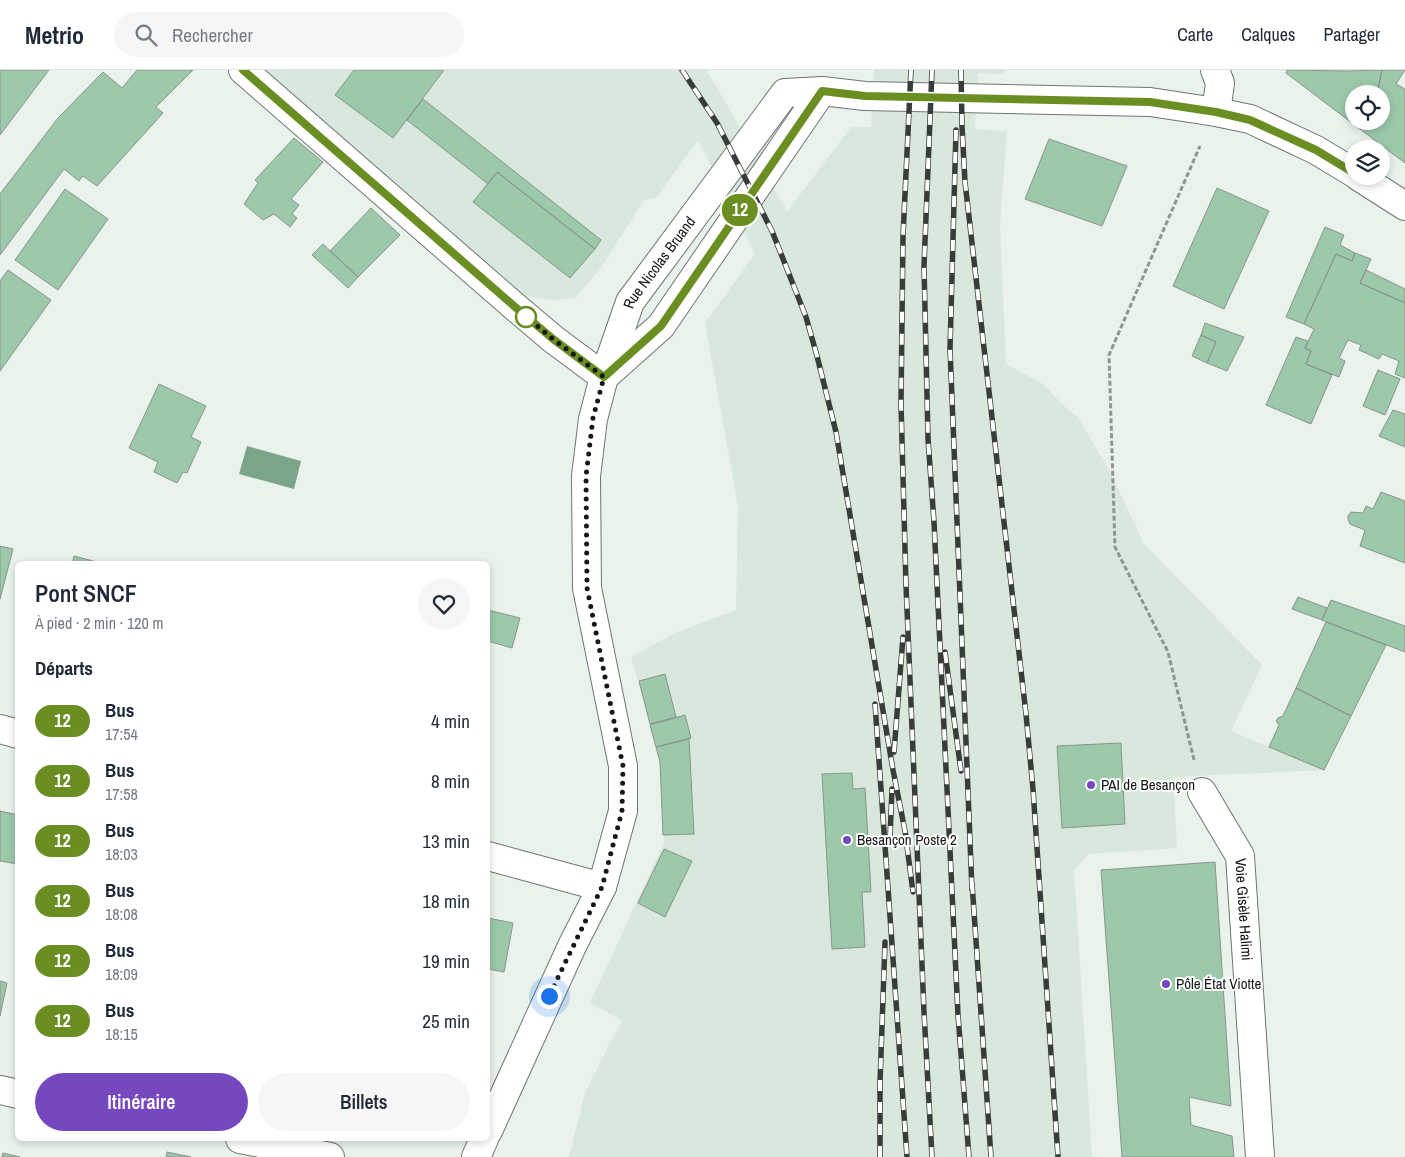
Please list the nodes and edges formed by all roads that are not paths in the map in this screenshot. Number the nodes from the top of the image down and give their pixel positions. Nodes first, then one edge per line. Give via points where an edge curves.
1 (243, 70) edge
2 (1215, 70) edge
3 (820, 80) edge
4 (1216, 112) junction
5 (1345, 168) edge
6 (1372, 185) edge
7 (1405, 206) edge
8 (604, 377) junction
9 (0, 729) edge
10 (15, 733) edge
11 (1202, 792) road end
12 (490, 857) edge
13 (602, 887) junction
14 (0, 1090) edge
15 (15, 1093) edge
16 (490, 1127) edge
17 (250, 1141) edge
18 (483, 1141) edge
19 (330, 1157) edge
20 (476, 1157) edge
21 (1260, 1157) edge

1 - 8 street via 514,306
2 - 4 street via 1220,83
3 - 4 street via 882,96 1150,102
3 - 8 street via 661,326
3 - 8 street, Rue Nicolas Bruand via 785,93 630,302
4 - 5 street via 1250,120 1316,150
6 - 7 street
8 - 13 street, Rue Nicolas Bruand via 593,418 586,476 587,588 623,766 622,811
9 - 10 street
11 - 21 street, Voie Gisèle Halimi via 1240,856
12 - 13 street
13 - 16 street, Rue Nicolas Bruand
14 - 15 street
17 - 19 street
18 - 20 street

